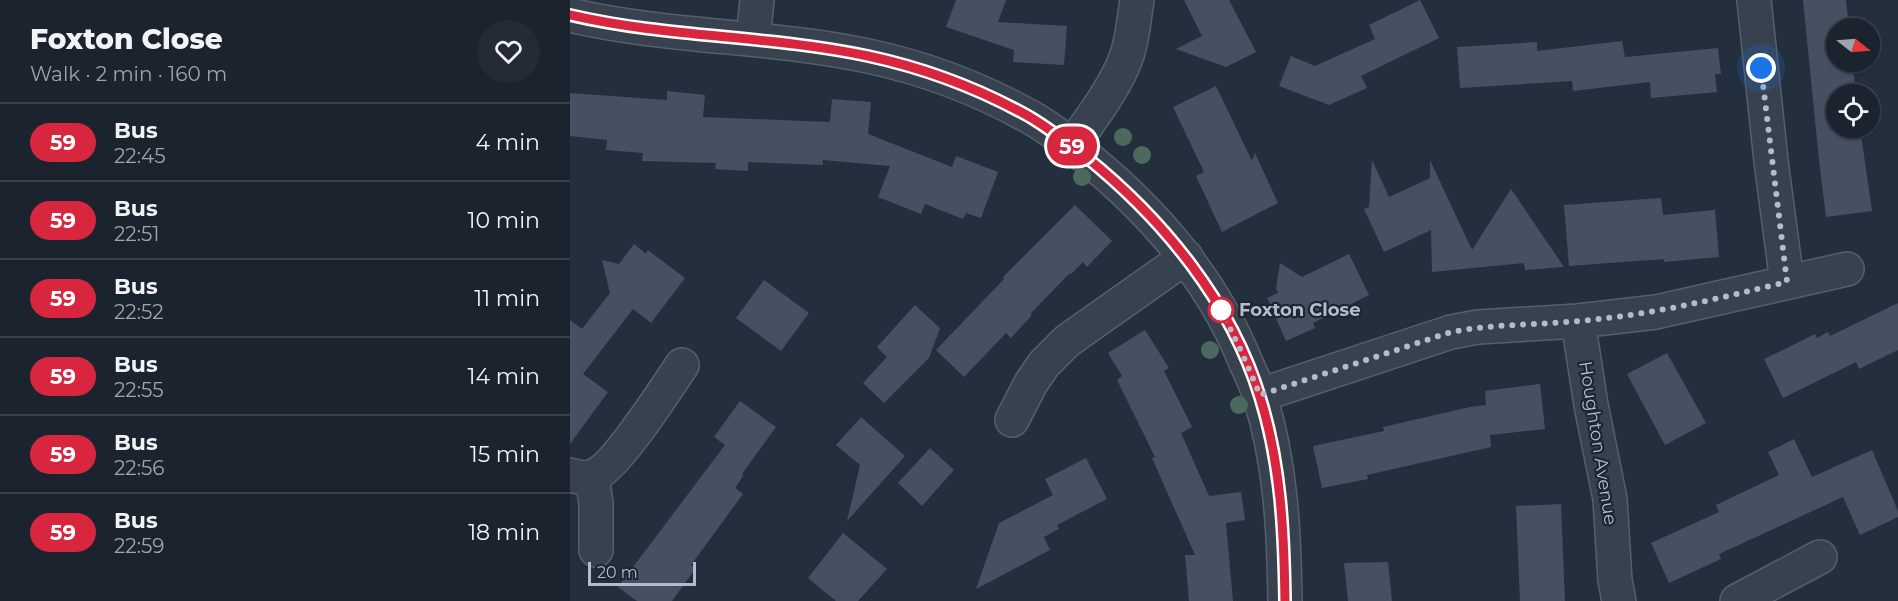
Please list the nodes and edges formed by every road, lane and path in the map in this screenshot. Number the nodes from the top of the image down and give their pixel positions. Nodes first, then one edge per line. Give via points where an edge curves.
1 (757, 0) edge
2 (1137, 0) edge
3 (1754, 0) edge
4 (570, 15) edge
5 (753, 39) junction
6 (1072, 146) junction
7 (1186, 257) junction
8 (1847, 269) dead end
9 (1787, 282) junction
10 (1578, 321) junction
11 (682, 365) dead end
12 (1260, 395) junction
13 (1012, 420) dead end
14 (581, 476) edge
15 (596, 550) dead end
16 (1820, 557) dead end
17 (1285, 601) edge
18 (1619, 601) edge
19 (1737, 601) edge

1 - 5 street
2 - 6 street via 1126,57
3 - 9 street
4 - 5 street via 653,30
5 - 6 street via 870,56 938,76 1032,118
6 - 7 street via 1118,183
7 - 12 street via 1225,316
7 - 13 street via 1067,341 1044,363
8 - 9 street
9 - 10 street via 1656,312
10 - 12 street via 1451,332
10 - 18 street, Houghton Avenue via 1610,499
11 - 14 street via 604,470
12 - 17 street via 1279,484
14 - 15 street via 596,503
16 - 19 street

